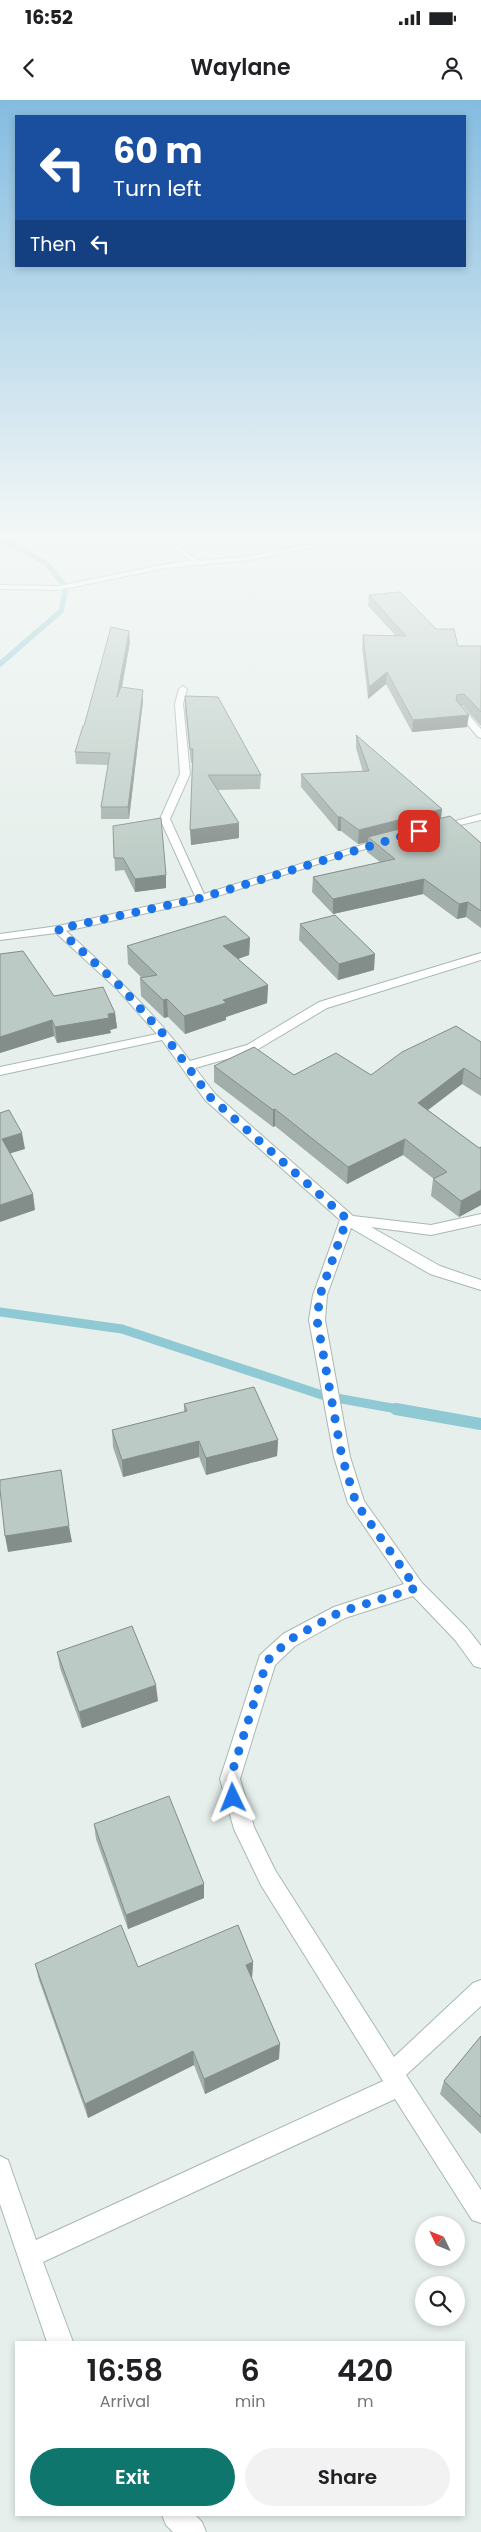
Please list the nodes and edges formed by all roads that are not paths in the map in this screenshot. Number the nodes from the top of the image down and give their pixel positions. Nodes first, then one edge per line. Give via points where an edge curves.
1 (183, 690) dead end
2 (460, 710) edge
3 (481, 735) edge
4 (481, 817) edge
5 (428, 829) edge
6 (400, 837) edge
7 (201, 898) junction
8 (58, 929) junction
9 (0, 937) edge
10 (481, 956) edge
11 (165, 1036) junction
12 (187, 1066) junction
13 (0, 1072) edge
14 (347, 1219) junction
15 (481, 1219) edge
16 (481, 1285) edge
17 (416, 1588) junction
18 (481, 1660) edge
19 (481, 1991) edge
20 (394, 2080) junction
21 (0, 2168) edge
22 (481, 2210) edge
23 (29, 2256) junction
24 (60, 2341) edge
25 (177, 2516) edge
26 (192, 2532) edge

1 - 7 street via 179,704 184,774 165,819
2 - 3 street
4 - 5 street
6 - 7 street
7 - 8 street
8 - 9 street
8 - 11 street via 121,987
10 - 12 street via 323,1005 251,1048
11 - 12 street
11 - 13 street
12 - 14 street via 210,1097
14 - 15 street via 431,1230
14 - 16 street via 435,1270
14 - 17 street via 320,1295 317,1320 342,1457 356,1503
17 - 18 street via 461,1634
17 - 20 street via 340,1612 289,1640 267,1661 230,1779 233,1798 255,1850 287,1908
19 - 20 street via 405,2063
20 - 22 street
20 - 23 street via 226,2167
21 - 23 street
23 - 24 street
25 - 26 street

